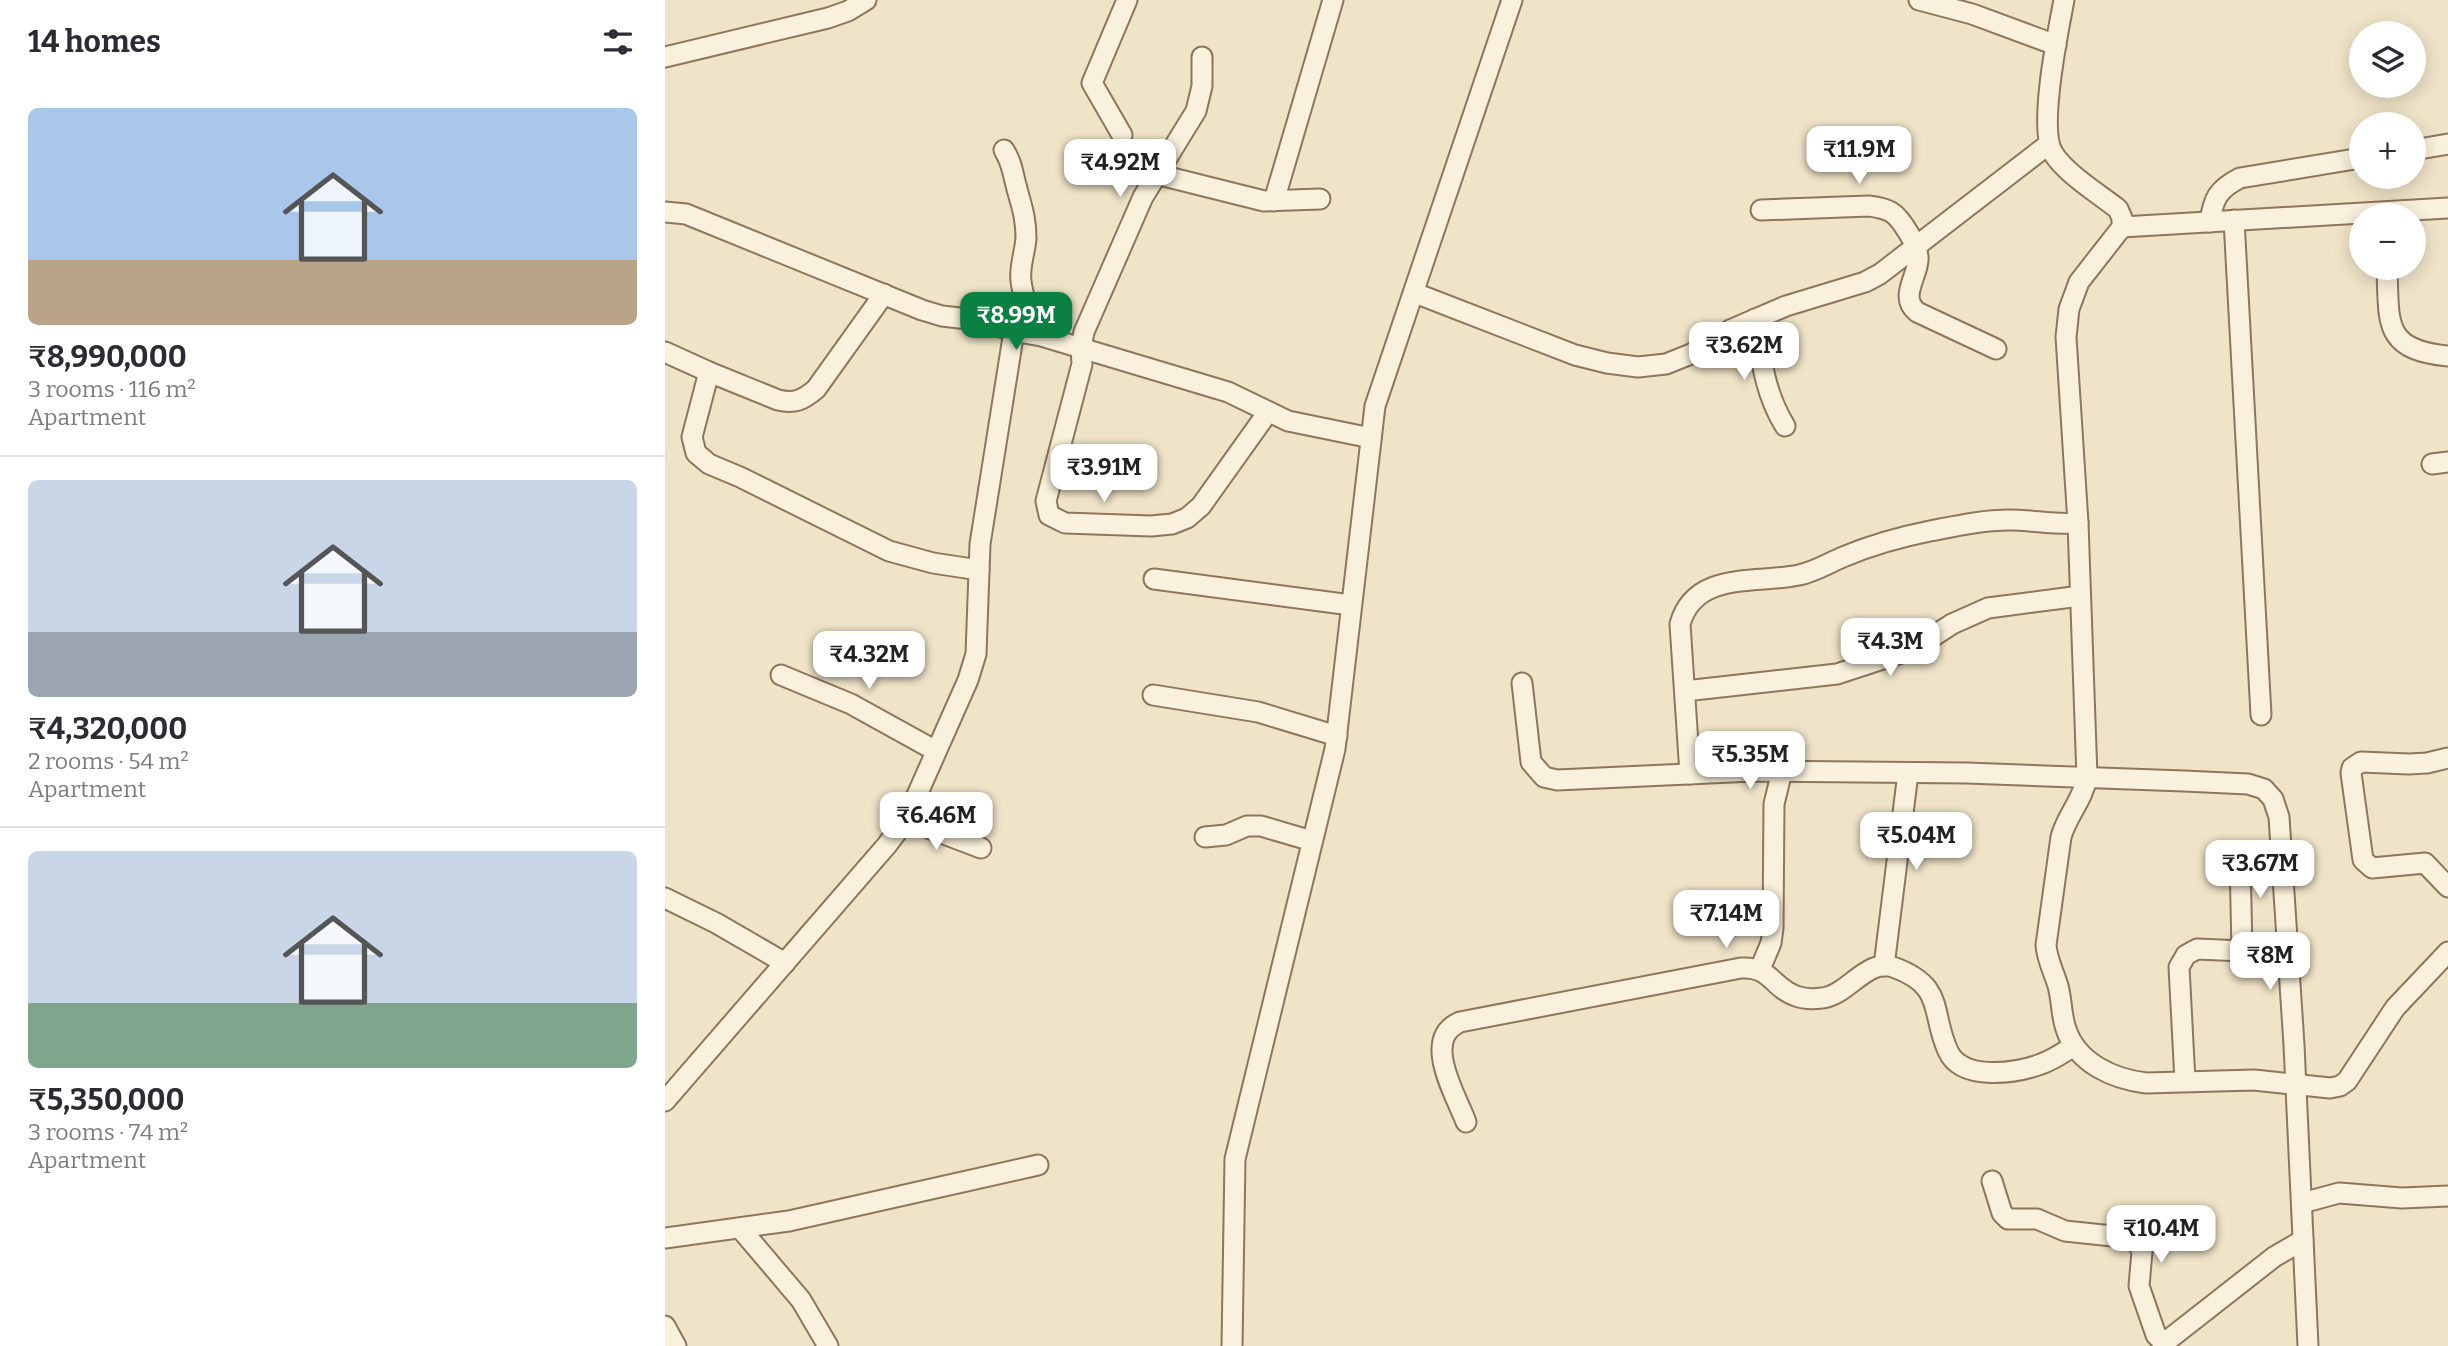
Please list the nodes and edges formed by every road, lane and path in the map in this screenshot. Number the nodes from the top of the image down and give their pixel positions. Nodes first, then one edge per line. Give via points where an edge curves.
1 (866, 0) edge
2 (1127, 0) edge
3 (1333, 0) edge
4 (1512, 0) edge
5 (1919, 0) edge
6 (2064, 0) edge
7 (2056, 45) junction
8 (665, 57) edge
9 (1202, 57) dead end
10 (1122, 135) dead end
11 (2049, 144) junction
12 (2448, 144) edge
13 (2426, 148) edge
14 (1004, 149) dead end
15 (2349, 160) edge
16 (1156, 174) junction
17 (1320, 199) dead end
18 (1274, 201) junction
19 (2448, 208) edge
20 (1761, 210) dead end
21 (2426, 210) edge
22 (665, 212) edge
23 (2349, 215) edge
24 (2234, 220) junction
25 (2210, 222) junction
26 (2122, 227) junction
27 (1916, 248) junction
28 (2387, 280) edge
29 (1415, 293) junction
30 (884, 294) junction
31 (1755, 319) junction
32 (1023, 333) junction
33 (1081, 348) junction
34 (1996, 349) dead end
35 (665, 352) edge
36 (2448, 356) edge
37 (709, 372) junction
38 (1268, 412) junction
39 (1785, 426) dead end
40 (1371, 438) junction
41 (2078, 523) junction
42 (979, 570) junction
43 (1154, 579) dead end
44 (2080, 596) junction
45 (1351, 605) junction
46 (781, 675) dead end
47 (1522, 683) dead end
48 (1685, 691) junction
49 (1153, 695) dead end
50 (2261, 715) dead end
51 (1337, 736) junction
52 (936, 751) junction
53 (2448, 758) edge
54 (1782, 771) junction
55 (1908, 773) junction
56 (1690, 774) junction
57 (2087, 777) junction
58 (905, 819) junction
59 (1205, 837) dead end
60 (1313, 841) junction
61 (981, 848) dead end
62 (2281, 852) junction
63 (2448, 887) edge
64 (665, 898) edge
65 (2242, 951) junction
66 (2448, 951) edge
67 (2288, 953) junction
68 (785, 963) junction
69 (1884, 966) junction
70 (1760, 969) junction
71 (2074, 1046) junction
72 (2185, 1081) junction
73 (2295, 1084) junction
74 (665, 1101) edge
75 (1466, 1122) dead end
76 (1038, 1164) dead end
77 (1992, 1181) dead end
78 (2448, 1196) edge
79 (2302, 1203) junction
80 (740, 1228) junction
81 (665, 1238) edge
82 (2303, 1240) junction
83 (665, 1326) edge
84 (676, 1346) edge
85 (828, 1346) edge
86 (1232, 1346) edge
87 (2308, 1346) edge

1 - 8 street via 828,18
2 - 10 street via 1092,83
3 - 18 street
4 - 29 street
5 - 7 street
6 - 7 street
7 - 11 street via 2046,130
9 - 16 street via 1196,111
11 - 26 street via 2060,163 2118,209
11 - 27 street
12 - 13 street
14 - 32 street via 1023,206 1020,273 1032,321
15 - 25 street via 2240,178 2217,193
16 - 18 street via 1245,198
16 - 33 street via 1089,320
17 - 18 street
19 - 21 street
20 - 27 street via 1880,207 1900,220
22 - 30 street via 686,214
23 - 24 street
24 - 25 street
24 - 50 street
25 - 26 street
26 - 41 street via 2079,282 2070,309 2066,337
27 - 31 street via 1865,282
27 - 34 street via 1919,261 1909,291 1912,307
28 - 36 street via 2388,313 2400,341 2425,354
29 - 31 street via 1575,355 1638,367 1666,364 1692,354
29 - 40 street via 1375,406
30 - 32 street via 932,313
30 - 37 street via 816,389 803,400 778,400
31 - 39 street via 1765,383
32 - 33 street
32 - 42 street via 980,544
33 - 38 street via 1229,392
33 - 38 street via 1082,365 1047,501 1046,509 1056,520 1151,526 1187,518 1201,506
35 - 37 street
37 - 42 street via 692,437 701,459 889,551
38 - 40 street via 1288,421
40 - 45 street
41 - 44 street
41 - 48 street via 1974,523 1884,542 1797,576 1723,583 1692,600 1683,612
42 - 52 street via 975,654
43 - 45 street
44 - 48 street via 1988,608 1898,654 1837,674
44 - 57 street
45 - 51 street
46 - 52 street via 851,704
47 - 56 street via 1531,762 1544,777
48 - 56 street
49 - 51 street via 1258,712
51 - 60 street
52 - 58 street
53 - 63 street via 2409,764 2361,762 2351,773 2367,866 2425,863
54 - 55 street
54 - 56 street
54 - 70 street via 1774,804 1773,928
55 - 57 street
55 - 69 street
57 - 62 street via 2248,784 2264,789 2279,817
57 - 71 street via 2061,837 2046,945
58 - 61 street
58 - 68 street
59 - 60 street via 1226,835 1247,825
60 - 86 street via 1235,1159
62 - 65 street via 2240,858
62 - 67 street
64 - 68 street
65 - 67 street
65 - 72 street via 2197,949 2179,967
66 - 73 street via 2395,1008 2347,1081 2330,1088
67 - 73 street
68 - 74 street
69 - 70 street via 1839,994 1819,998 1788,993
69 - 71 street via 1927,986 1948,1051 1961,1065 2001,1073 2043,1064
70 - 75 street via 1741,968 1452,1025 1443,1039 1444,1068
71 - 72 street via 2110,1076 2146,1083
72 - 73 street
73 - 79 street
76 - 80 street
77 - 82 street via 2008,1219 2037,1219 2065,1231 2137,1241 2142,1252 2139,1286 2160,1339 2168,1340 2274,1257
78 - 79 street via 2339,1193
79 - 82 street
80 - 81 street
80 - 85 street via 809,1311
82 - 87 street
83 - 84 street

